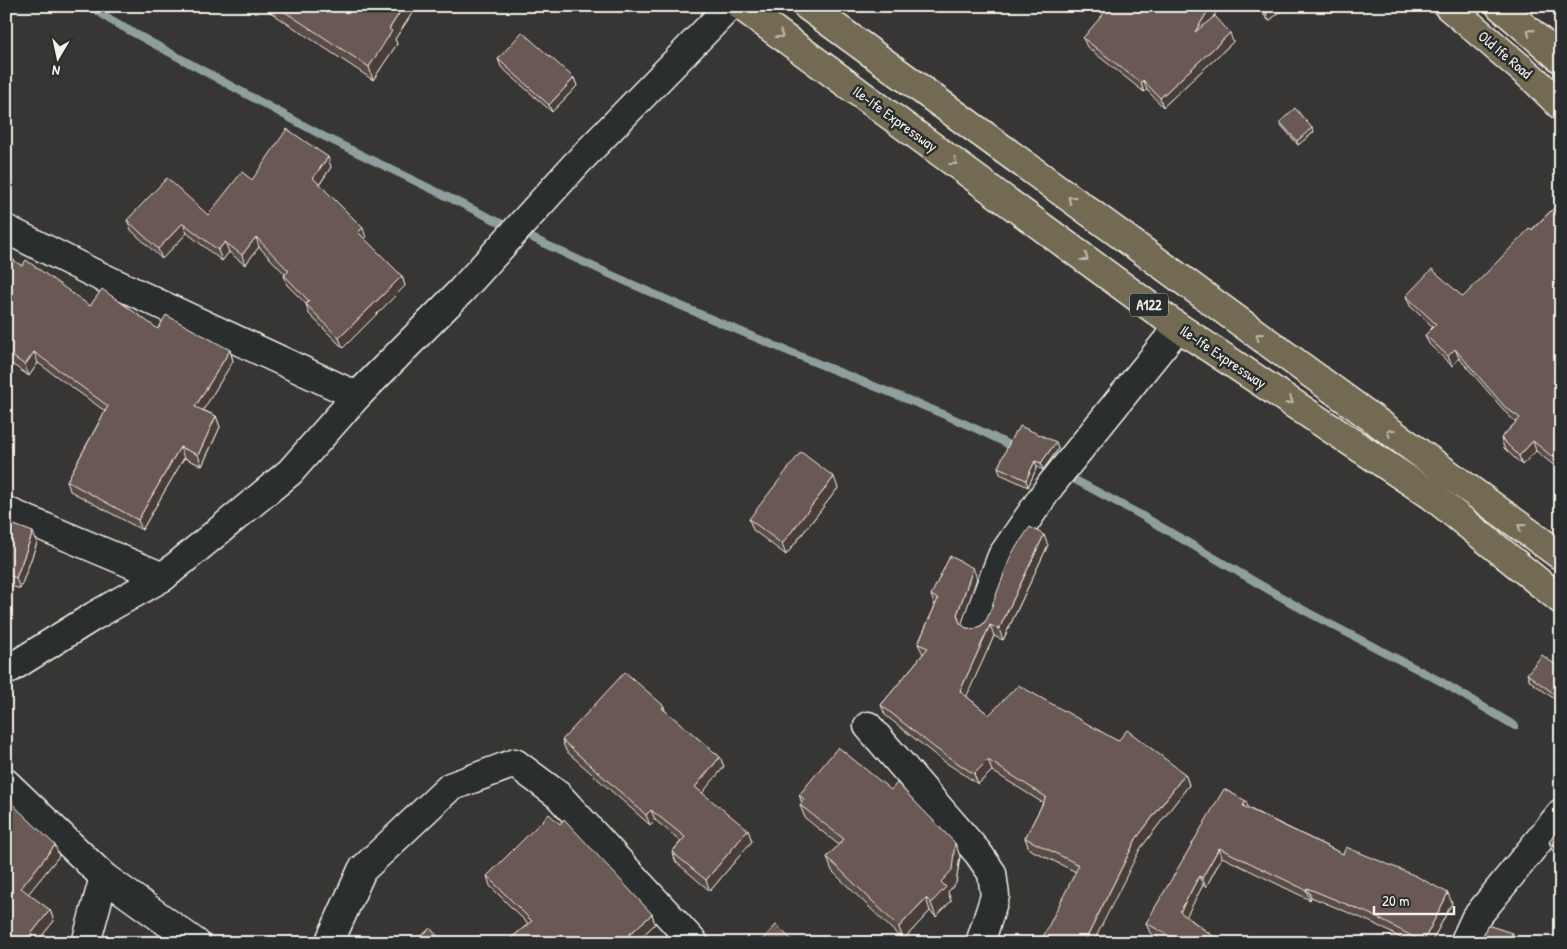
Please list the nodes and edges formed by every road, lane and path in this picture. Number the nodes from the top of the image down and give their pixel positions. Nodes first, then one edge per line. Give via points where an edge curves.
1 (730, 6) edge
2 (741, 6) edge
3 (806, 6) edge
4 (1448, 6) edge
5 (1500, 6) edge
6 (1561, 59) edge
7 (1561, 106) edge
8 (6, 229) edge
9 (1178, 327) junction
10 (358, 396) junction
11 (6, 511) edge
12 (1561, 556) edge
13 (163, 577) junction
14 (1561, 600) edge
15 (976, 624) dead end
16 (6, 671) edge
17 (868, 726) dead end
18 (6, 783) edge
19 (1561, 812) edge
20 (104, 877) junction
21 (86, 943) edge
22 (196, 943) edge
23 (328, 943) edge
24 (694, 943) edge
25 (980, 943) edge
26 (1464, 943) edge

1 - 10 street
2 -> 9 main road, Ile-Ife Expressway / A122
12 -> 3 main road, A122
4 - 7 main road, Old Ife Road
6 -> 5 main road
8 - 10 street
9 -> 14 main road, Ile-Ife Expressway / A122 via 1432,495
9 - 15 street via 1050,486 1002,556
10 - 13 street via 290,472
11 - 13 street
13 - 16 street
17 - 25 street via 992,873 995,896
18 - 20 street
19 - 26 street via 1475,919
20 - 21 street
20 - 22 street
23 - 24 street via 362,870 450,787 515,763 558,795

